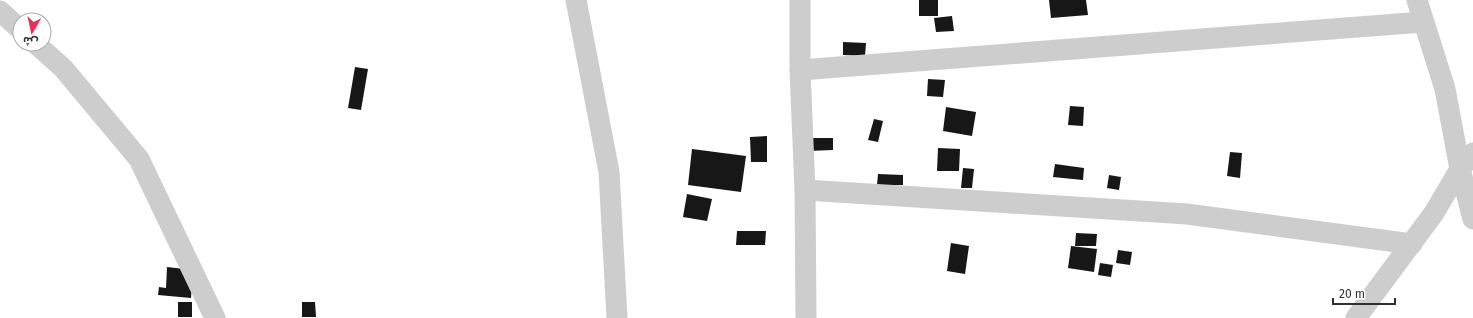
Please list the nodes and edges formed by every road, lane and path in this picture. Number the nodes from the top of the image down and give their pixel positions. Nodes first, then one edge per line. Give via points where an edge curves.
1 (576, 0) edge
2 (800, 0) edge
3 (1417, 0) edge
4 (0, 11) edge
5 (12, 22) edge
6 (1423, 22) junction
7 (45, 52) edge
8 (800, 70) junction
9 (1473, 153) edge
10 (1460, 169) junction
11 (805, 190) junction
12 (1473, 219) edge
13 (1412, 244) junction
14 (215, 318) edge
15 (617, 318) edge
16 (806, 318) edge
17 (1356, 318) edge

1 - 15 street via 609,172
2 - 8 street
3 - 6 street
4 - 5 street
6 - 8 street
6 - 10 street via 1445,89
7 - 14 street via 63,68 139,159
8 - 11 street
9 - 10 street
10 - 12 street
10 - 13 street
11 - 13 street via 1187,214
11 - 16 street
13 - 17 street

